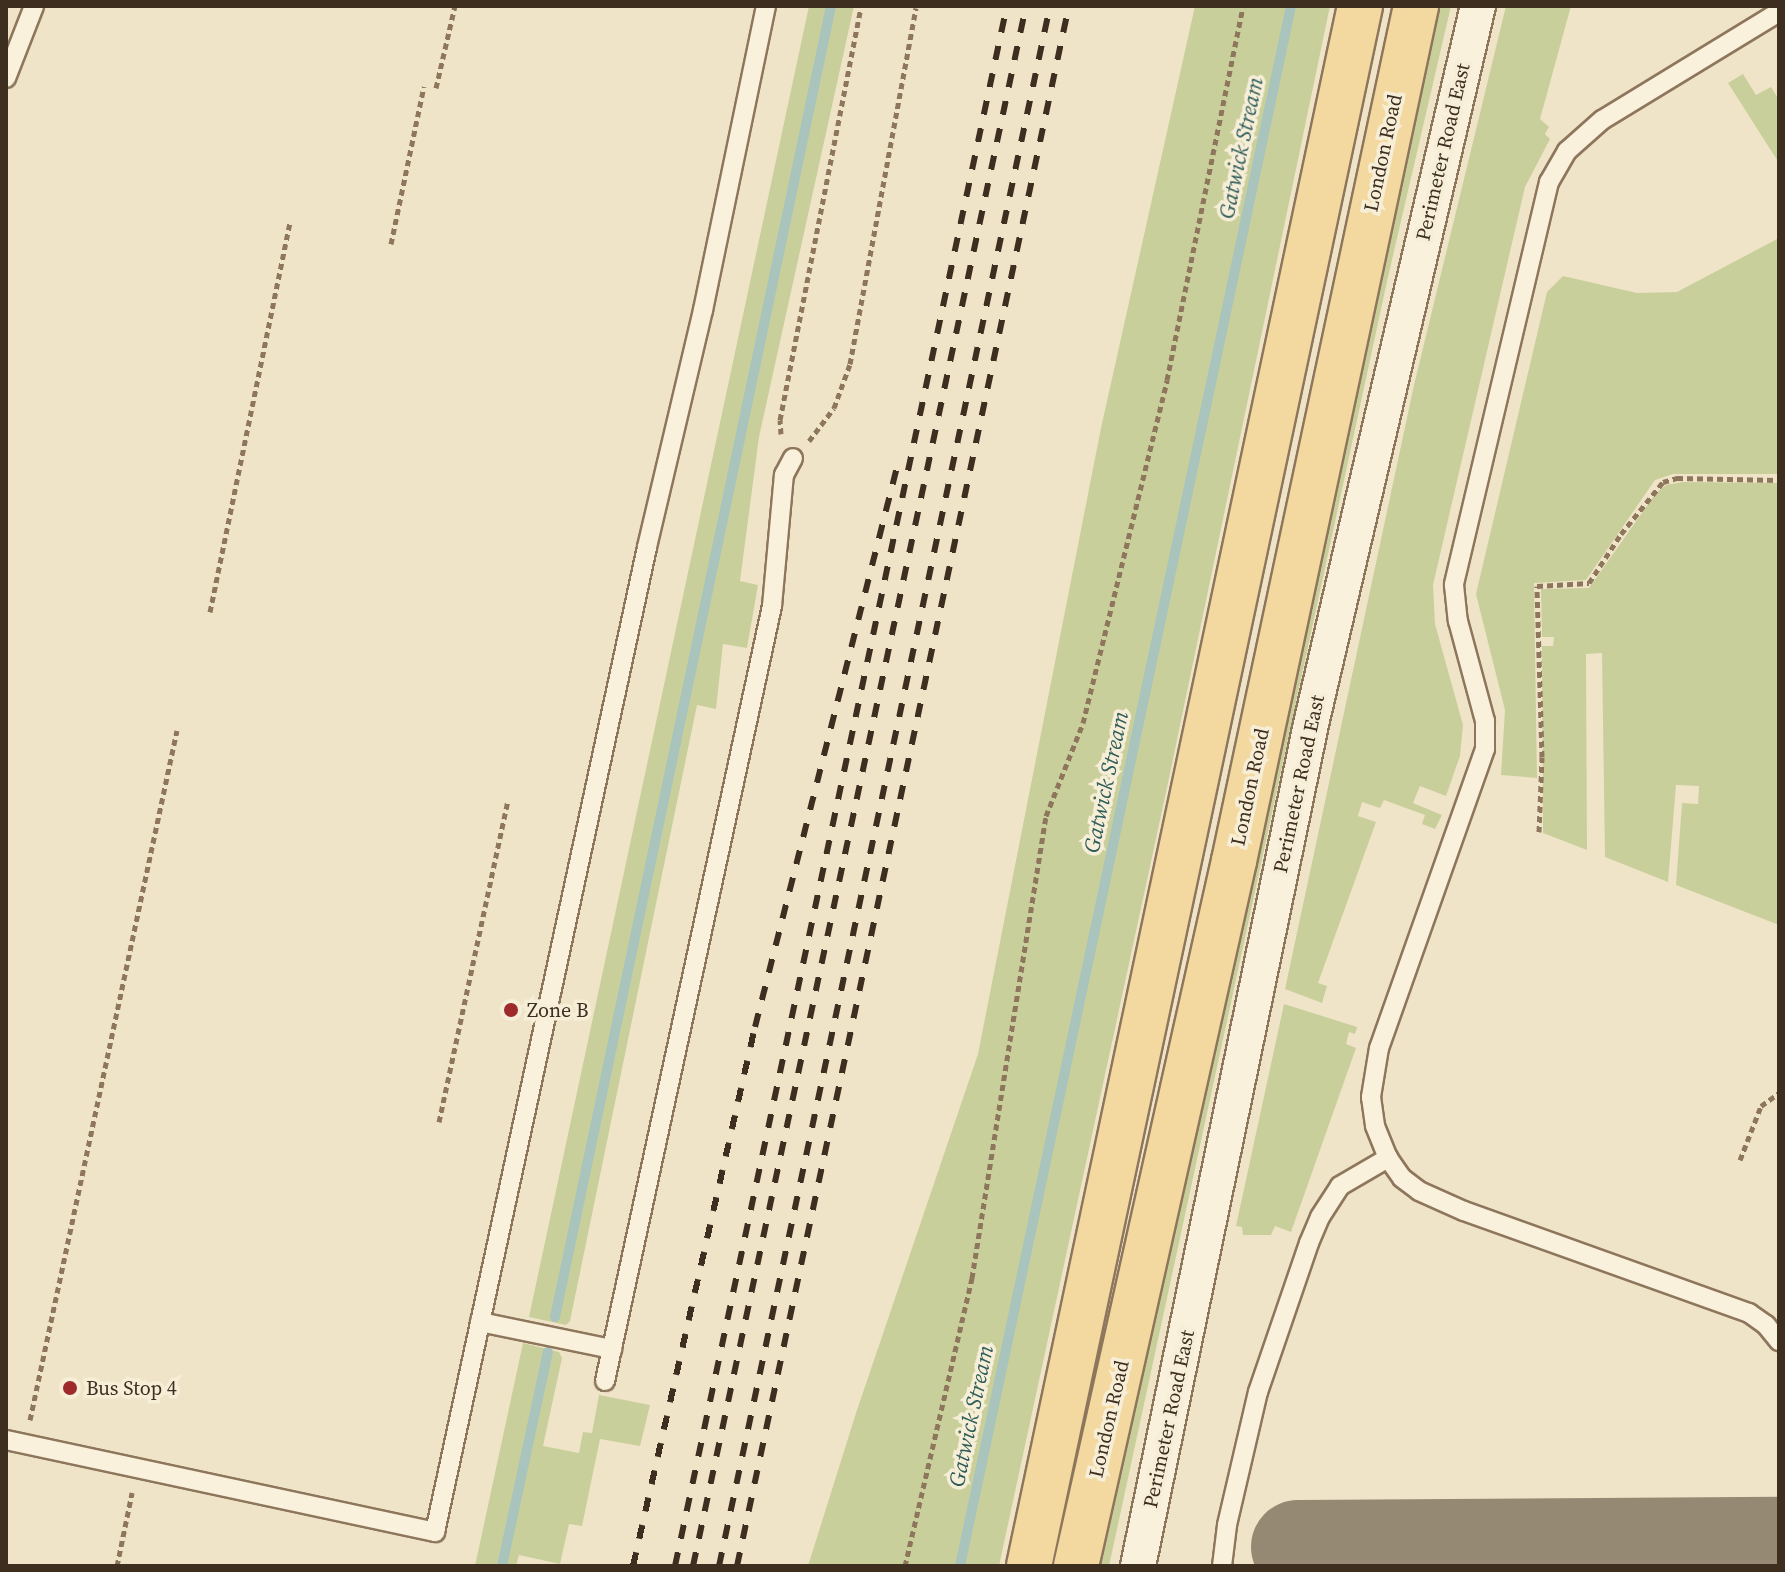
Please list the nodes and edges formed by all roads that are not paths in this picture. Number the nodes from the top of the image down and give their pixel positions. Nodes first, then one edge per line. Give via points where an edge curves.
1 (34, 6) edge
2 (766, 6) edge
3 (1360, 6) edge
4 (1416, 6) edge
5 (1478, 6) edge
6 (1779, 12) edge
7 (6, 78) edge
8 (793, 458) road end
9 (1388, 1158) junction
10 (480, 1322) junction
11 (1779, 1341) edge
12 (612, 1349) junction
13 (605, 1381) dead end
14 (15, 1442) edge
15 (1029, 1566) edge
16 (1076, 1566) edge
17 (1138, 1566) edge
18 (1222, 1566) edge

1 - 7 lane
2 - 10 lane
3 - 15 main road
4 - 16 main road, London Road via 1234,861
5 - 17 street, Perimeter Road East via 1311,724
6 - 9 lane via 1602,120 1567,151 1549,182 1454,585 1458,621 1485,721 1485,749 1371,1080 1372,1112
8 - 12 lane via 784,475 772,606
9 - 11 lane via 1409,1185 1446,1204 1749,1313
9 - 18 lane via 1340,1186 1309,1243 1263,1374
10 - 12 lane
10 - 14 lane via 435,1532
12 - 13 lane

